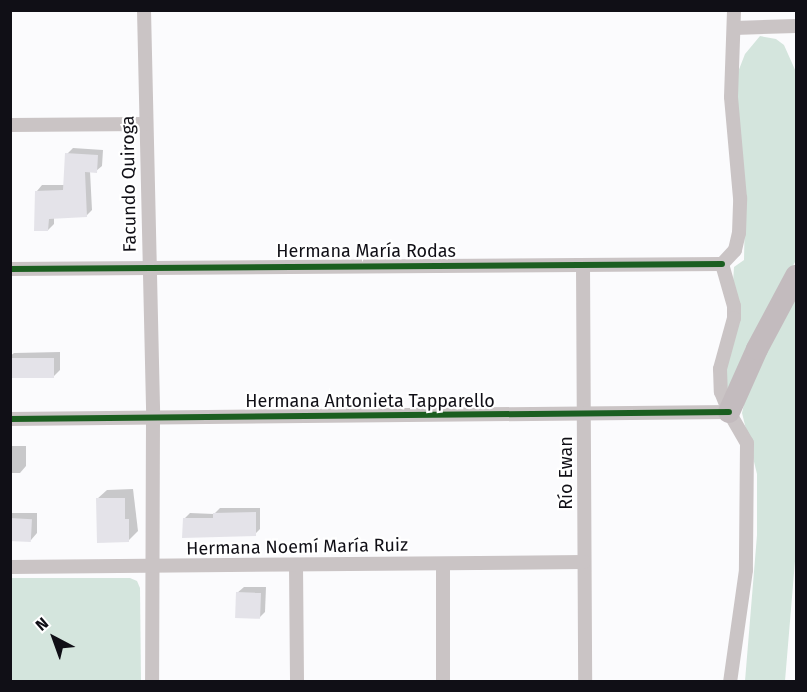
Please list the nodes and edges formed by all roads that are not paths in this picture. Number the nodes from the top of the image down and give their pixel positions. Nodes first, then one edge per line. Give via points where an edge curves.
1 (144, 10) edge
2 (734, 10) edge
3 (796, 26) edge
4 (734, 28) junction
5 (146, 124) junction
6 (10, 125) edge
7 (722, 264) junction
8 (583, 265) junction
9 (10, 268) edge
10 (148, 268) junction
11 (796, 276) edge
12 (729, 412) junction
13 (583, 415) junction
14 (153, 418) junction
15 (10, 419) edge
16 (584, 562) junction
17 (443, 564) junction
18 (296, 565) junction
19 (10, 567) edge
20 (151, 567) junction
21 (152, 681) edge
22 (297, 681) edge
23 (443, 681) edge
24 (585, 681) edge
25 (730, 681) edge

1 - 5 street, Facundo Quiroga
2 - 4 street
3 - 4 street
4 - 7 street via 731,97 740,233 735,250
5 - 6 street
5 - 10 street, Facundo Quiroga
7 - 8 street, Hermana María Rodas
7 - 12 street via 734,306 720,369 721,392
8 - 10 street, Hermana María Rodas
8 - 13 street, Río Ewan
9 - 10 street, Hermana María Rodas
10 - 14 street, Facundo Quiroga
11 - 12 main road
12 - 13 street, Hermana Antonieta Tapparello
12 - 25 street via 747,443 746,570
13 - 14 street, Hermana Antonieta Tapparello
13 - 16 street, Río Ewan
14 - 15 street, Hermana Antonieta Tapparello
14 - 20 street, Facundo Quiroga
16 - 17 street, Hermana Noemí María Ruiz
16 - 24 street, Río Ewan
17 - 18 street, Hermana Noemí María Ruiz
17 - 23 street
18 - 20 street, Hermana Noemí María Ruiz
18 - 22 street
19 - 20 street, Hermana Noemí María Ruiz
20 - 21 street, Facundo Quiroga

